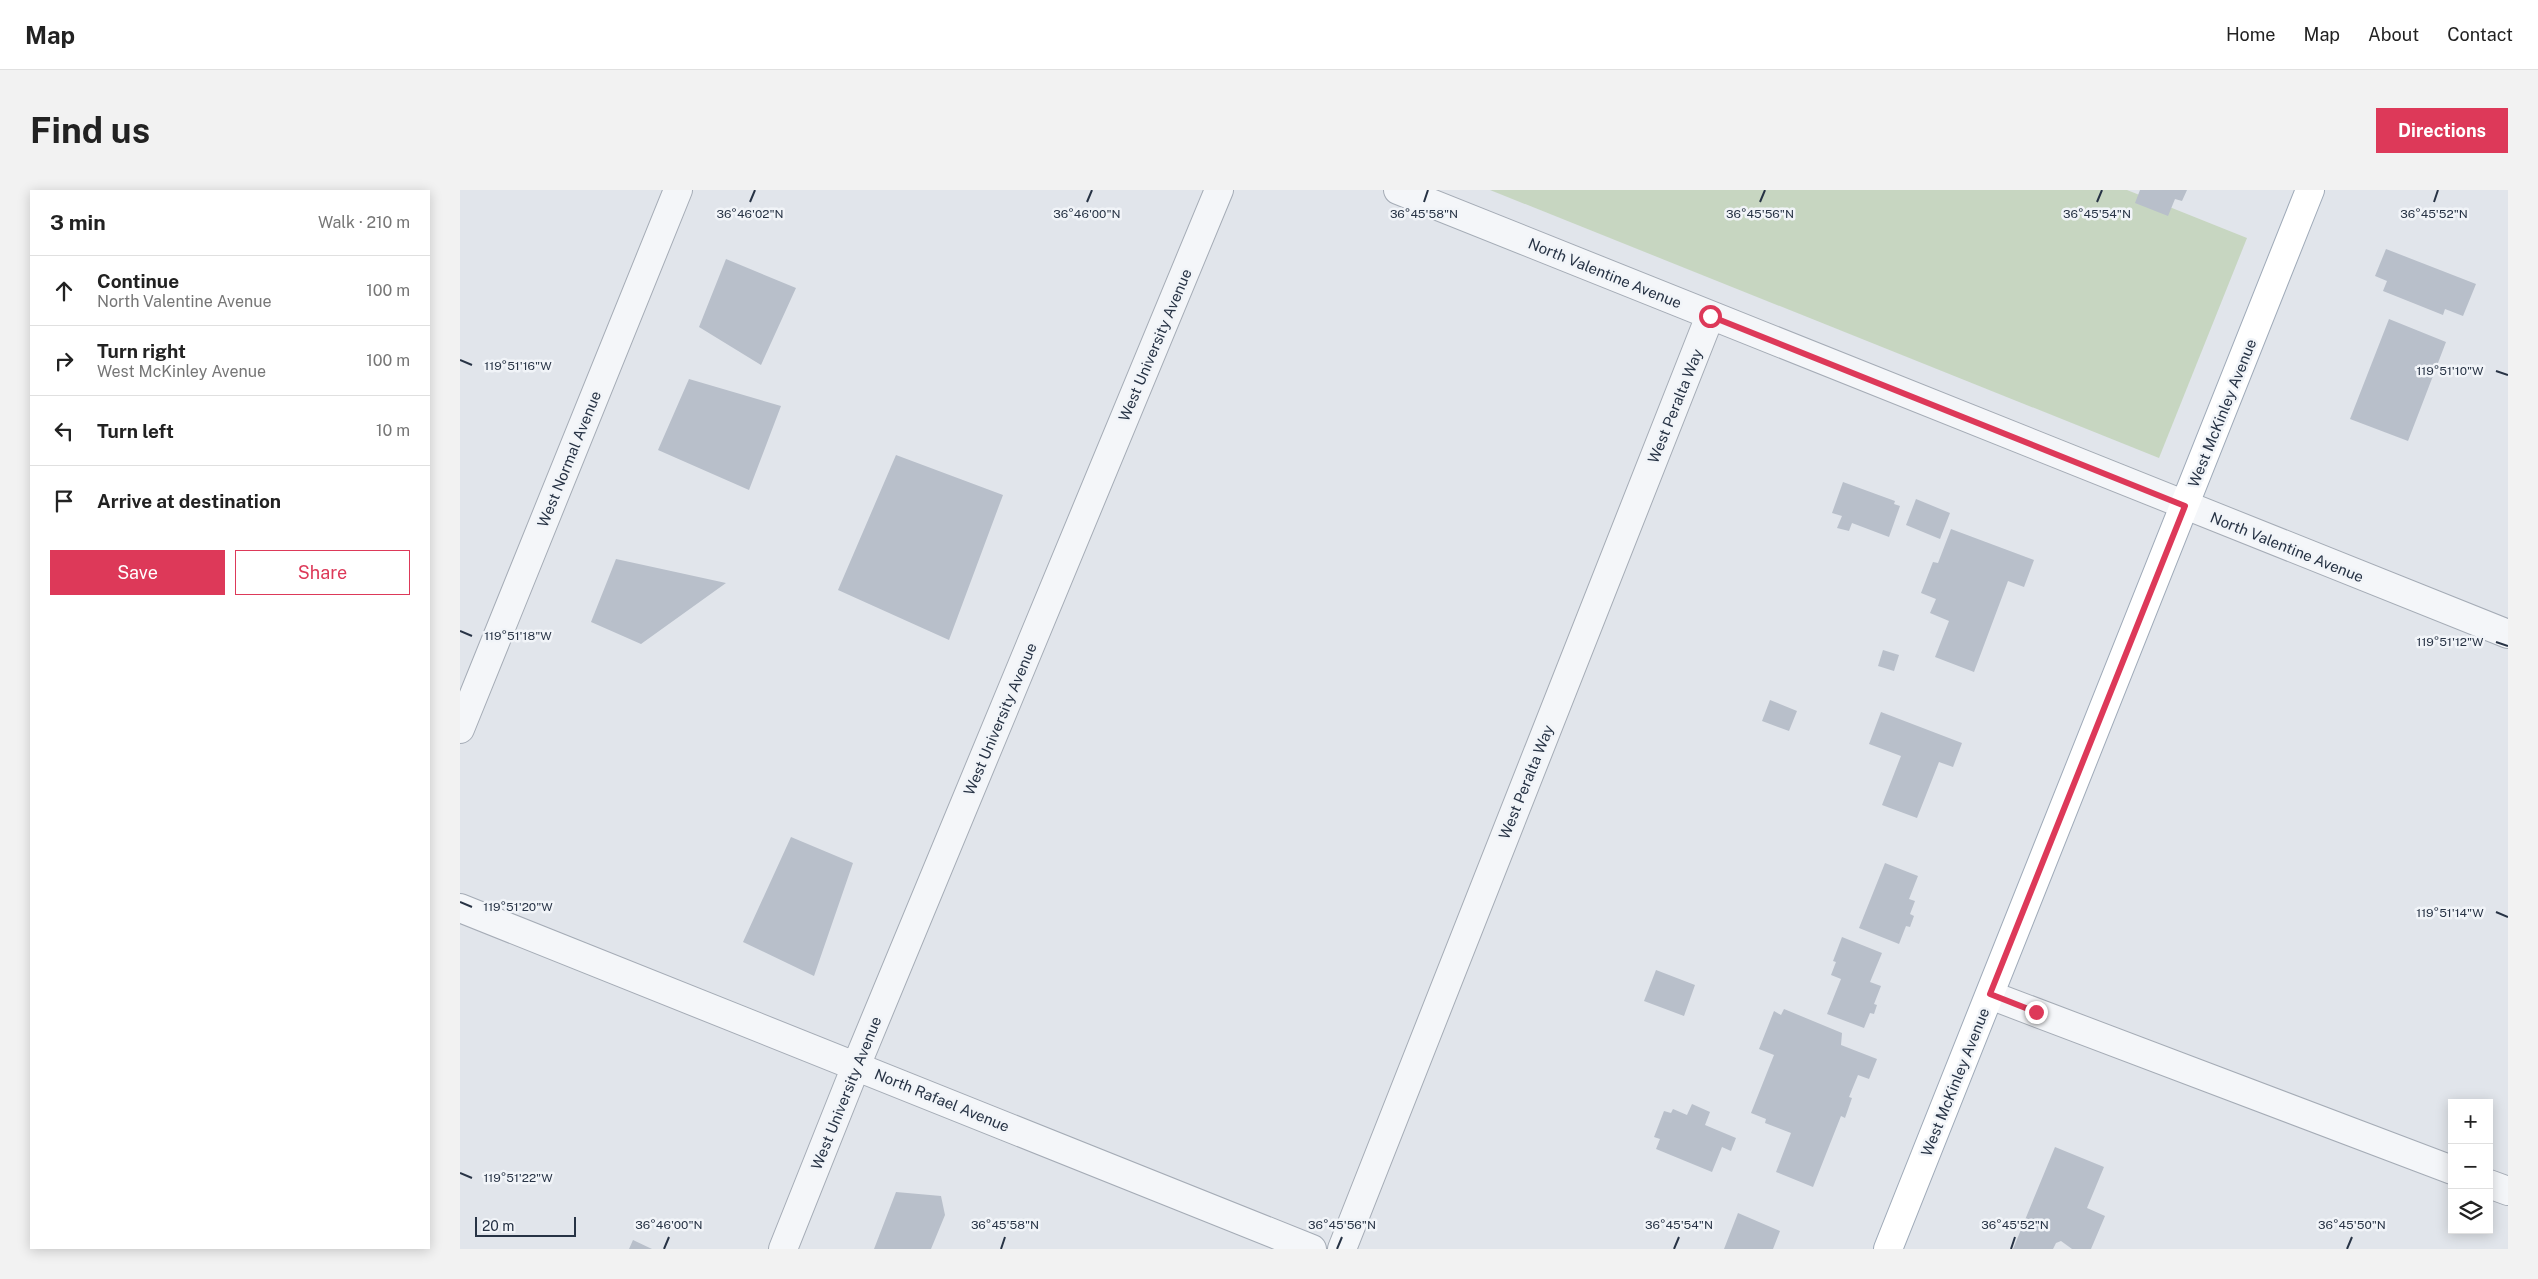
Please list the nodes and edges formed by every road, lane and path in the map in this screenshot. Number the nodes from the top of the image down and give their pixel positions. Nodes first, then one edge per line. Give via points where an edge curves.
1 (678, 190) edge
2 (1219, 190) edge
3 (1398, 190) edge
4 (2310, 190) edge
5 (1710, 316) junction
6 (2185, 506) junction
7 (2508, 634) edge
8 (460, 729) edge
9 (460, 908) edge
10 (1990, 994) junction
11 (856, 1066) junction
12 (2448, 1168) edge
13 (2493, 1185) edge
14 (2508, 1191) edge
15 (783, 1249) edge
16 (1312, 1249) edge
17 (1342, 1249) edge
18 (1888, 1249) edge

1 - 8 street, West Normal Avenue
2 - 11 street, West University Avenue
3 - 5 street, North Valentine Avenue
4 - 6 main road, West McKinley Avenue
5 - 6 street, North Valentine Avenue
5 - 17 street, West Peralta Way
6 - 7 street, North Valentine Avenue
6 - 10 main road, West McKinley Avenue
9 - 11 street, North Rafael Avenue
10 - 12 street
10 - 18 main road, West McKinley Avenue
11 - 15 street, West University Avenue
11 - 16 street, North Rafael Avenue
13 - 14 street

